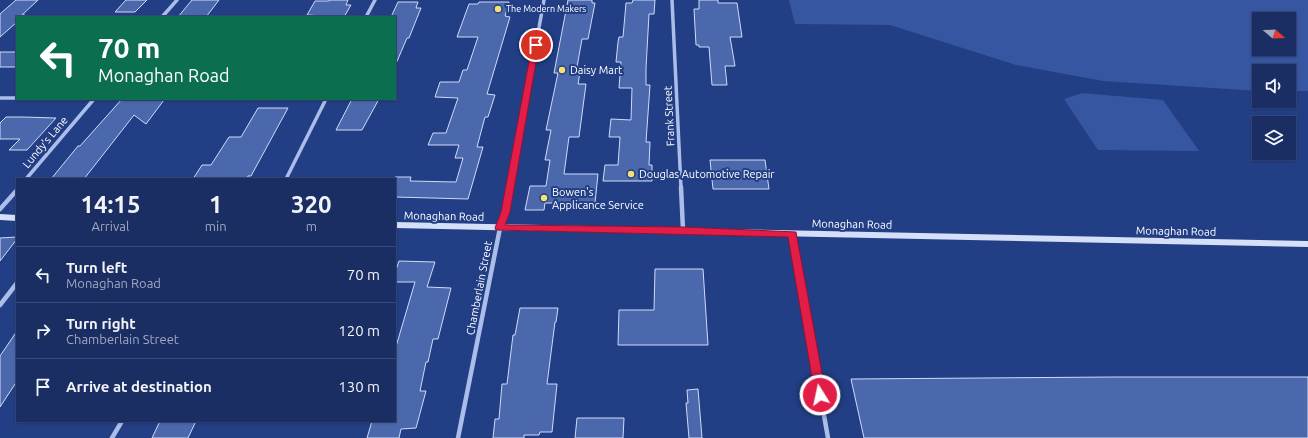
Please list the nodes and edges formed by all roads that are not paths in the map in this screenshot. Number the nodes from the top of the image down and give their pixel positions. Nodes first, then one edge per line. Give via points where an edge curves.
1 (177, 0) edge
2 (375, 0) edge
3 (544, 0) edge
4 (672, 0) edge
5 (163, 16) edge
6 (367, 16) edge
7 (0, 98) edge
8 (16, 98) edge
9 (93, 100) edge
10 (326, 100) edge
11 (27, 178) edge
12 (286, 178) edge
13 (16, 191) edge
14 (0, 210) edge
15 (0, 217) edge
16 (16, 218) edge
17 (396, 226) edge
18 (500, 228) junction
19 (683, 230) junction
20 (792, 234) junction
21 (1308, 244) edge
22 (16, 284) edge
23 (0, 305) edge
24 (121, 422) edge
25 (112, 438) edge
26 (458, 438) edge
27 (828, 438) edge

1 - 5 street
2 - 6 street
3 - 18 street, Chamberlain Street via 506,212
4 - 19 street, Frank Street
7 - 8 street
9 - 11 street, Lundy's Lane
10 - 12 street
13 - 14 street
15 - 16 main road
17 - 18 main road, Monaghan Road
18 - 19 main road, Monaghan Road
18 - 26 street, Chamberlain Street
19 - 20 main road, Monaghan Road
20 - 21 main road, Monaghan Road
20 - 27 street
22 - 23 street
24 - 25 street

